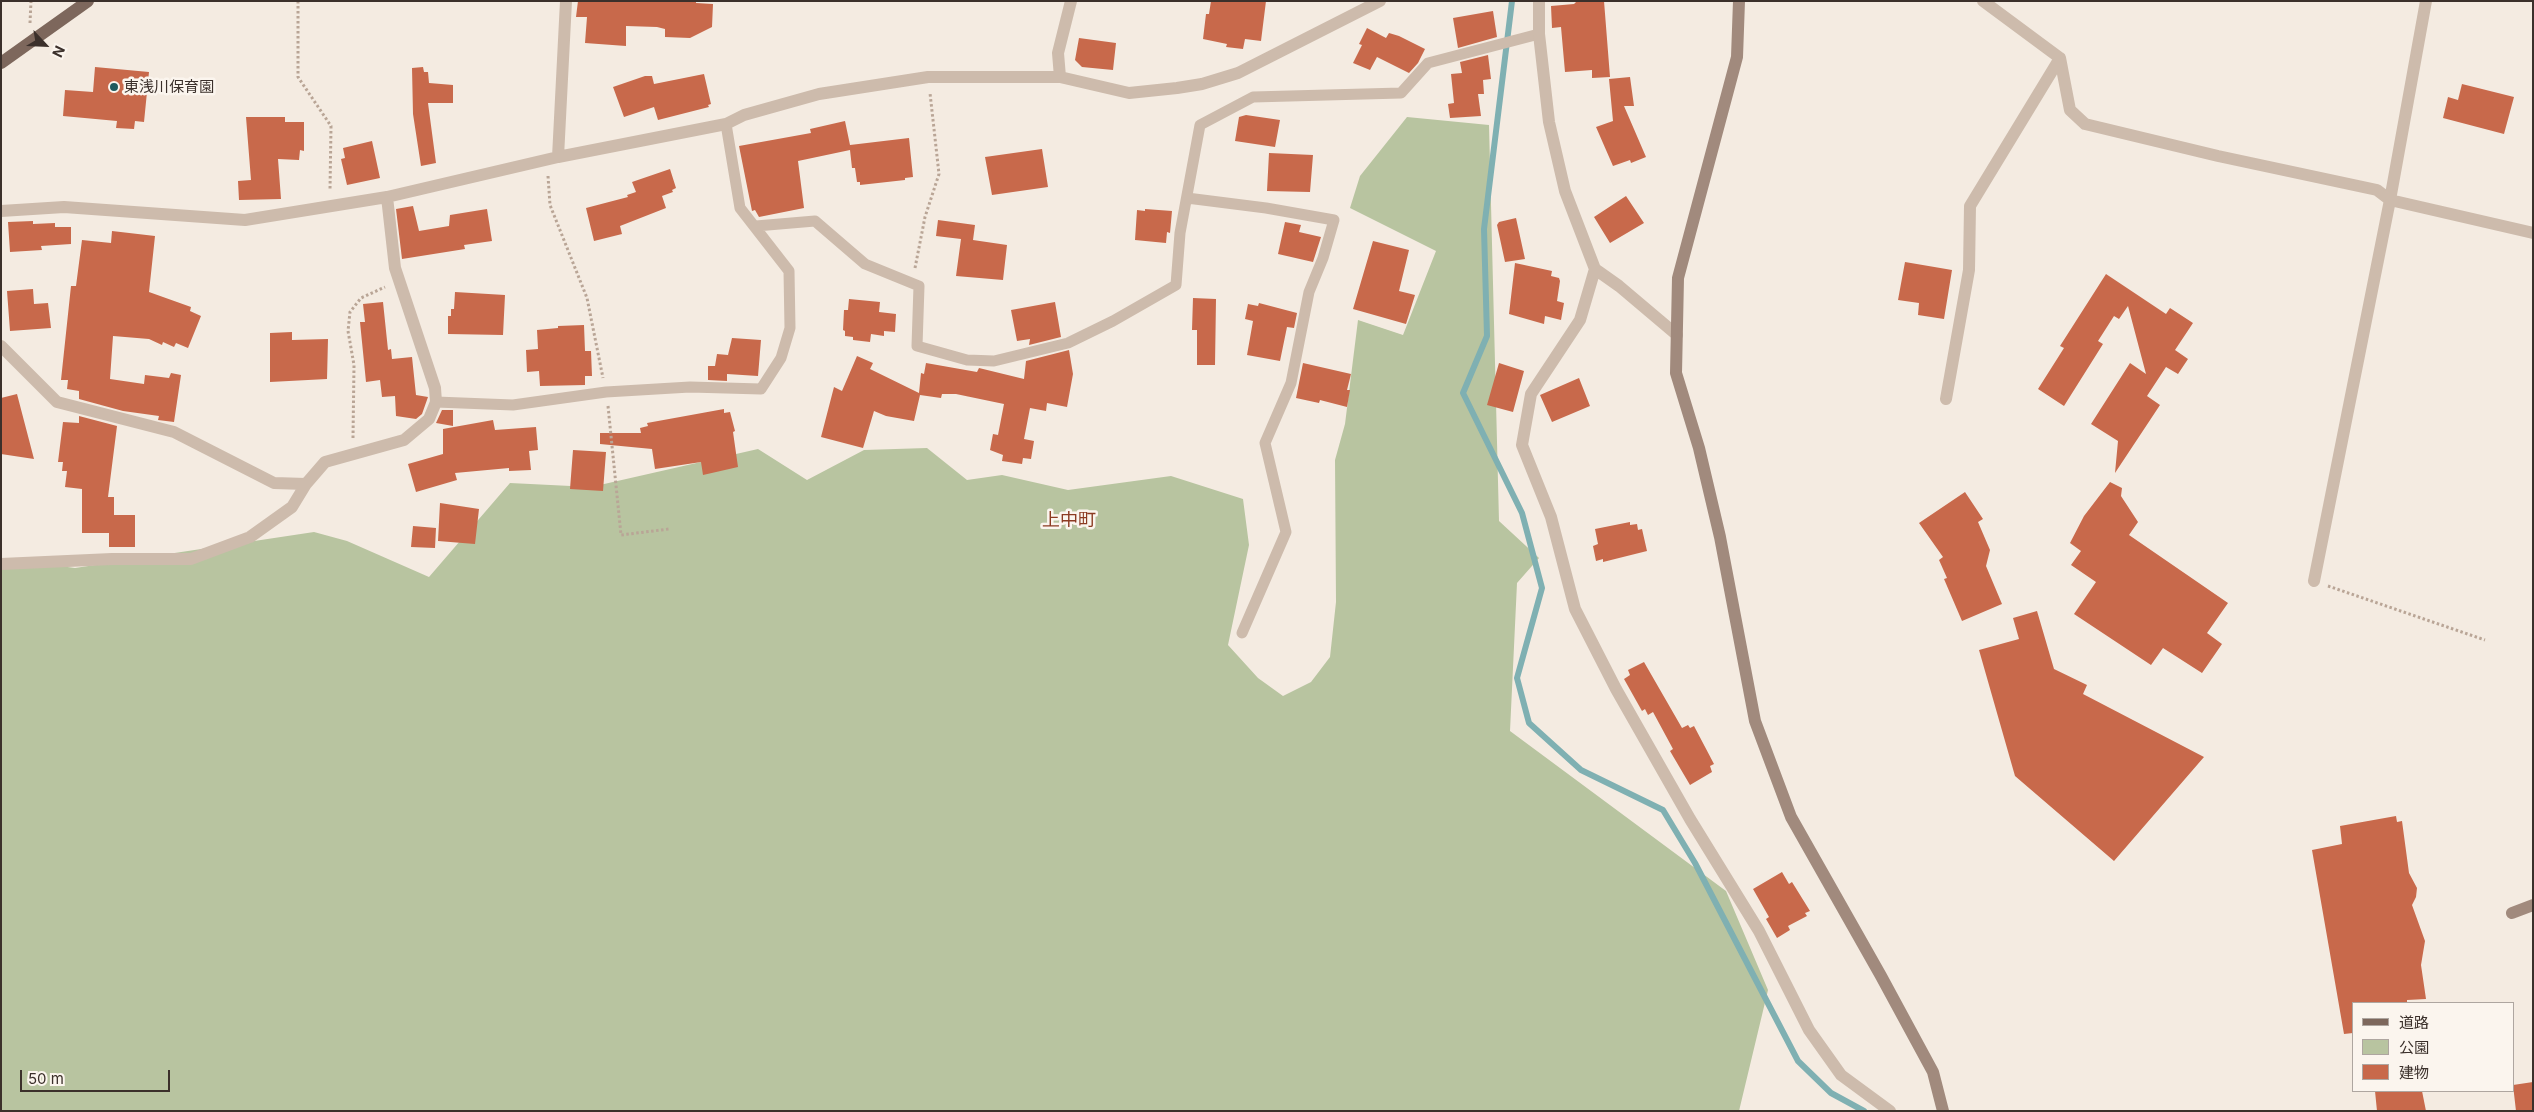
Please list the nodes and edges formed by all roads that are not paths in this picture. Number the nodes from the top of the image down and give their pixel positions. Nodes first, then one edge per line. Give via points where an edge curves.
1 (88, 1) edge
2 (566, 1) edge
3 (1070, 1) edge
4 (1380, 1) edge
5 (1539, 1) edge
6 (1739, 1) edge
7 (1983, 1) edge
8 (2426, 1) edge
9 (1533, 35) junction
10 (2060, 58) junction
11 (1, 63) edge
12 (1060, 77) junction
13 (726, 124) junction
14 (552, 159) junction
15 (387, 197) junction
16 (1187, 198) junction
17 (2390, 200) junction
18 (1, 210) edge
19 (756, 226) junction
20 (2533, 233) edge
21 (1595, 269) junction
22 (1677, 335) junction
23 (1, 346) edge
24 (1946, 399) dead end
25 (436, 402) junction
26 (306, 484) junction
27 (1, 564) edge
28 (2314, 581) road end
29 (1242, 633) dead end
30 (2533, 906) edge
31 (2512, 912) dead end
32 (1890, 1111) edge
33 (1943, 1111) edge

1 - 11 main road
2 - 14 street
3 - 12 street via 1058,53
4 - 12 street via 1238,73 1202,84 1129,93
5 - 9 street
6 - 22 street via 1737,57 1678,278
7 - 10 street
8 - 17 street
9 - 16 lane via 1494,48 1428,63 1401,93 1253,97 1200,125
9 - 21 street via 1566,191
10 - 17 street via 2070,110 2085,124 2377,190
10 - 24 street via 1970,206 1969,270
12 - 13 street via 928,77 819,94 744,115
13 - 14 street
13 - 19 lane via 740,208
14 - 15 street
15 - 18 street via 245,220 64,207
15 - 25 street via 395,268 435,388
16 - 19 lane via 1180,233 1176,285 1068,343 994,361 967,360 917,346 919,286 865,264 814,221
16 - 29 lane via 1334,220 1309,292 1291,384 1265,443 1286,532
17 - 20 street
17 - 28 street
19 - 25 lane via 788,271 789,280 790,328 781,358 761,389 690,387 606,392 513,405
21 - 22 street
21 - 32 street via 1580,320 1531,394 1522,445 1551,517 1575,609 1690,819 1759,931 1809,1030 1841,1074
22 - 33 street via 1676,373 1699,448 1720,537 1754,721 1791,817 1882,976 1932,1072
23 - 26 street via 57,402 174,432 274,483
25 - 26 street via 429,419 404,440 325,462
26 - 27 street via 292,507 250,537 191,559
30 - 31 street

